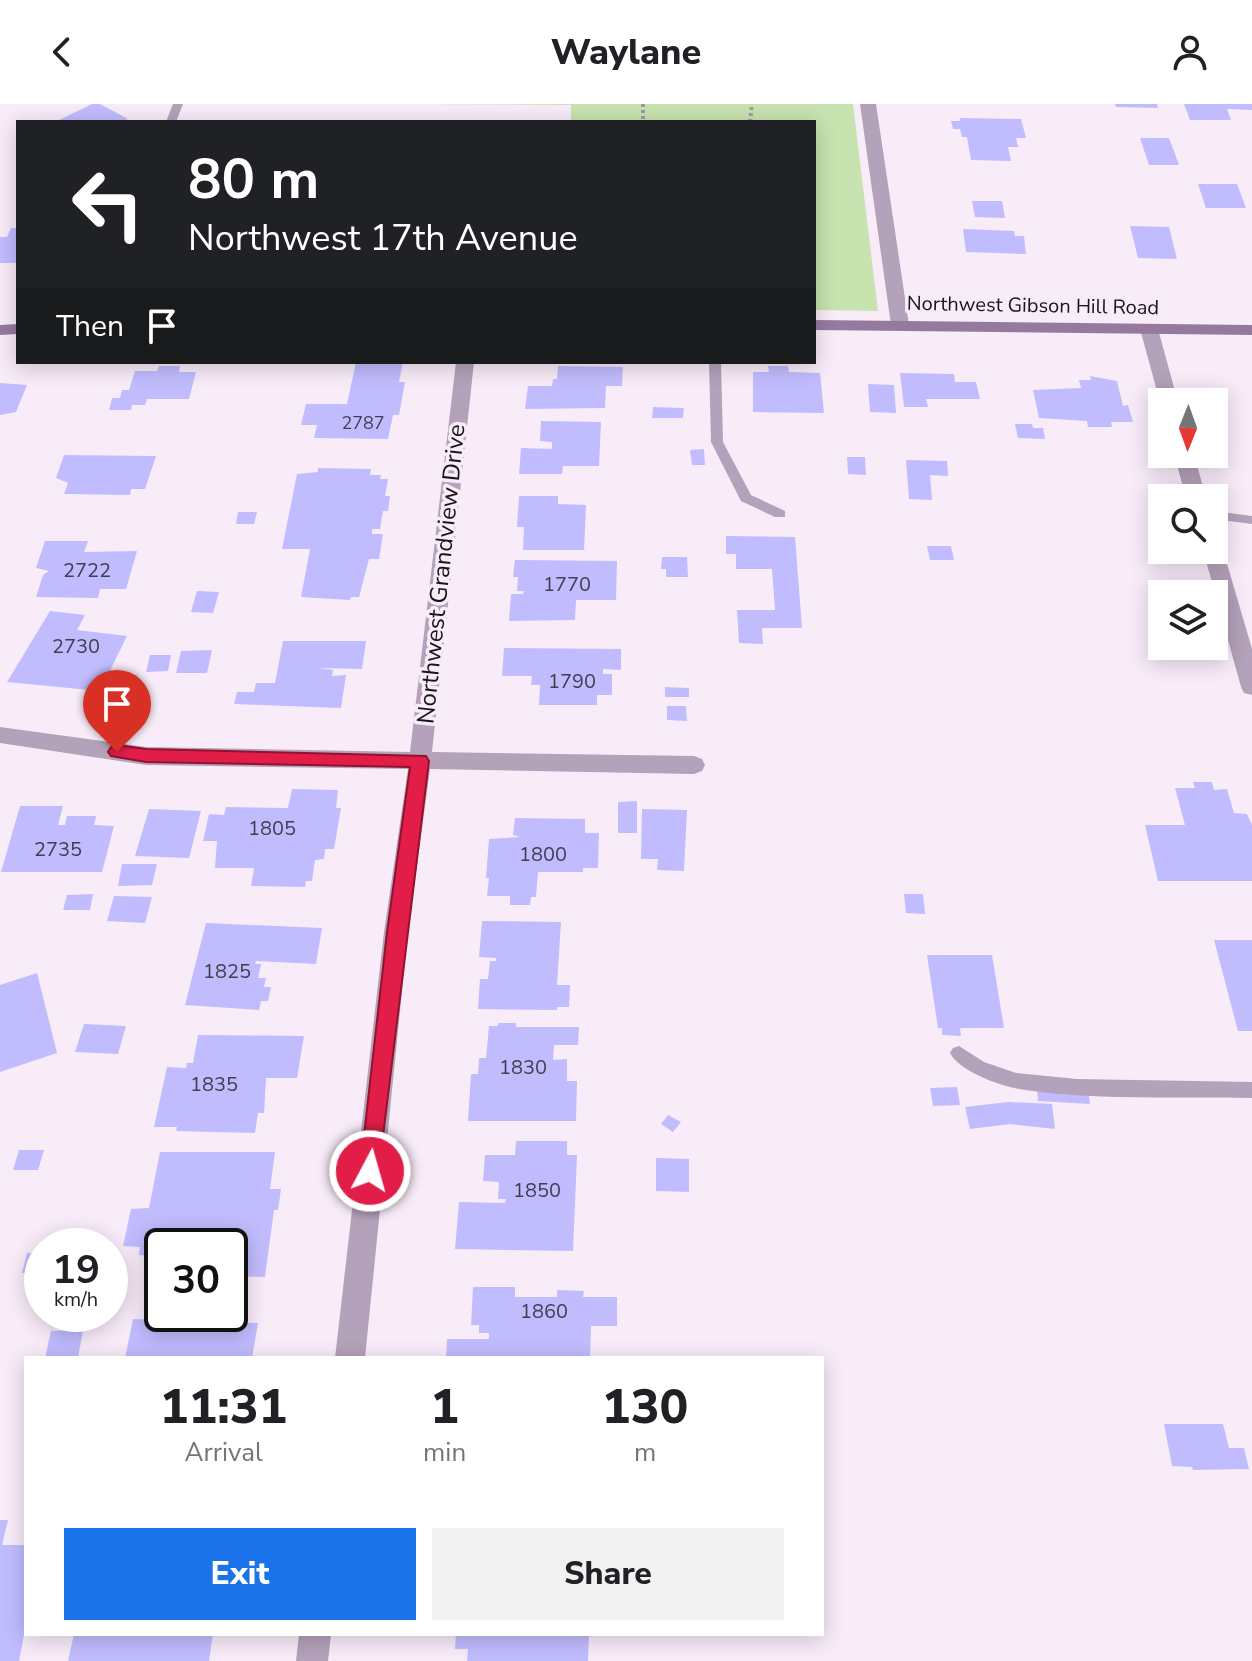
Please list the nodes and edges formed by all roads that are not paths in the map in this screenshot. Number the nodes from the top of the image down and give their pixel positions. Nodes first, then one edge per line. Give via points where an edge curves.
1 (868, 104) edge
2 (816, 325) edge
3 (900, 325) junction
4 (1149, 329) junction
5 (1252, 330) edge
6 (465, 364) edge
7 (715, 364) edge
8 (1165, 388) edge
9 (780, 514) dead end
10 (1228, 517) edge
11 (1252, 520) edge
12 (1217, 564) edge
13 (1252, 687) edge
14 (0, 735) edge
15 (420, 761) junction
16 (694, 765) dead end
17 (959, 1053) dead end
18 (1252, 1090) edge
19 (350, 1356) edge
20 (315, 1636) edge
21 (312, 1661) edge

1 - 3 street
2 - 3 main road, Northwest Gibson Hill Road
3 - 4 main road, Northwest Gibson Hill Road
4 - 5 main road, Northwest Gibson Hill Road
4 - 8 street
6 - 15 street, Northwest Grandview Drive
7 - 9 lane via 717,442 746,498
10 - 11 lane
12 - 13 street
14 - 15 street via 146,756
15 - 16 street
15 - 19 street, Northwest Grandview Drive
17 - 18 lane via 978,1067 1016,1081
20 - 21 street

